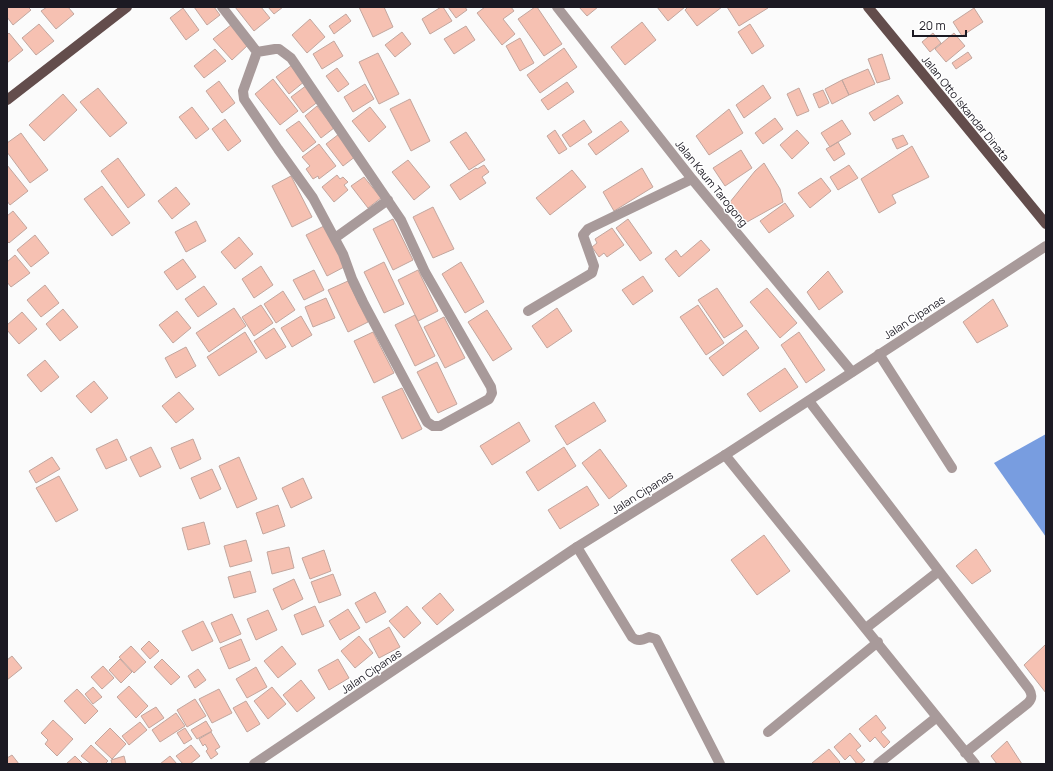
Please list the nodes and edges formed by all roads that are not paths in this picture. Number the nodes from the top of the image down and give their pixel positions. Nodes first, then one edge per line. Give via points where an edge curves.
1 (127, 7) edge
2 (222, 7) edge
3 (557, 7) edge
4 (868, 7) edge
5 (257, 52) junction
6 (7, 100) edge
7 (692, 179) junction
8 (388, 200) junction
9 (1046, 224) edge
10 (334, 238) junction
11 (1046, 246) edge
12 (528, 311) dead end
13 (880, 354) junction
14 (852, 372) junction
15 (809, 401) junction
16 (725, 455) junction
17 (952, 468) dead end
18 (577, 547) junction
19 (939, 571) junction
20 (866, 628) junction
21 (878, 642) junction
22 (937, 717) junction
23 (768, 732) dead end
24 (965, 753) junction
25 (254, 764) edge
26 (720, 764) edge
27 (878, 764) edge
28 (975, 764) edge

1 - 6 main road
2 - 5 street
3 - 7 street, Jalan Kaum Tarogong
4 - 9 main road, Jalan Otto Iskandar Dinata
5 - 8 street via 280,49 291,58
5 - 10 street via 243,91 244,99 313,198
7 - 12 street via 588,229 583,237 594,266 592,273
7 - 14 street, Jalan Kaum Tarogong
8 - 10 street
8 - 10 street via 401,220 425,272 491,388 489,399 440,426 427,422 362,302
11 - 13 street, Jalan Cipanas
13 - 14 street, Jalan Cipanas
13 - 17 street
14 - 15 street, Jalan Cipanas
15 - 16 street, Jalan Cipanas
15 - 19 street
16 - 18 street, Jalan Cipanas
16 - 20 street
18 - 25 street, Jalan Cipanas
18 - 26 street via 632,637 639,641 648,637 656,639
19 - 20 street
19 - 24 street via 1030,688 1032,694 1028,704
20 - 21 street
21 - 22 street
21 - 23 street
22 - 24 street
22 - 27 street
24 - 28 street

